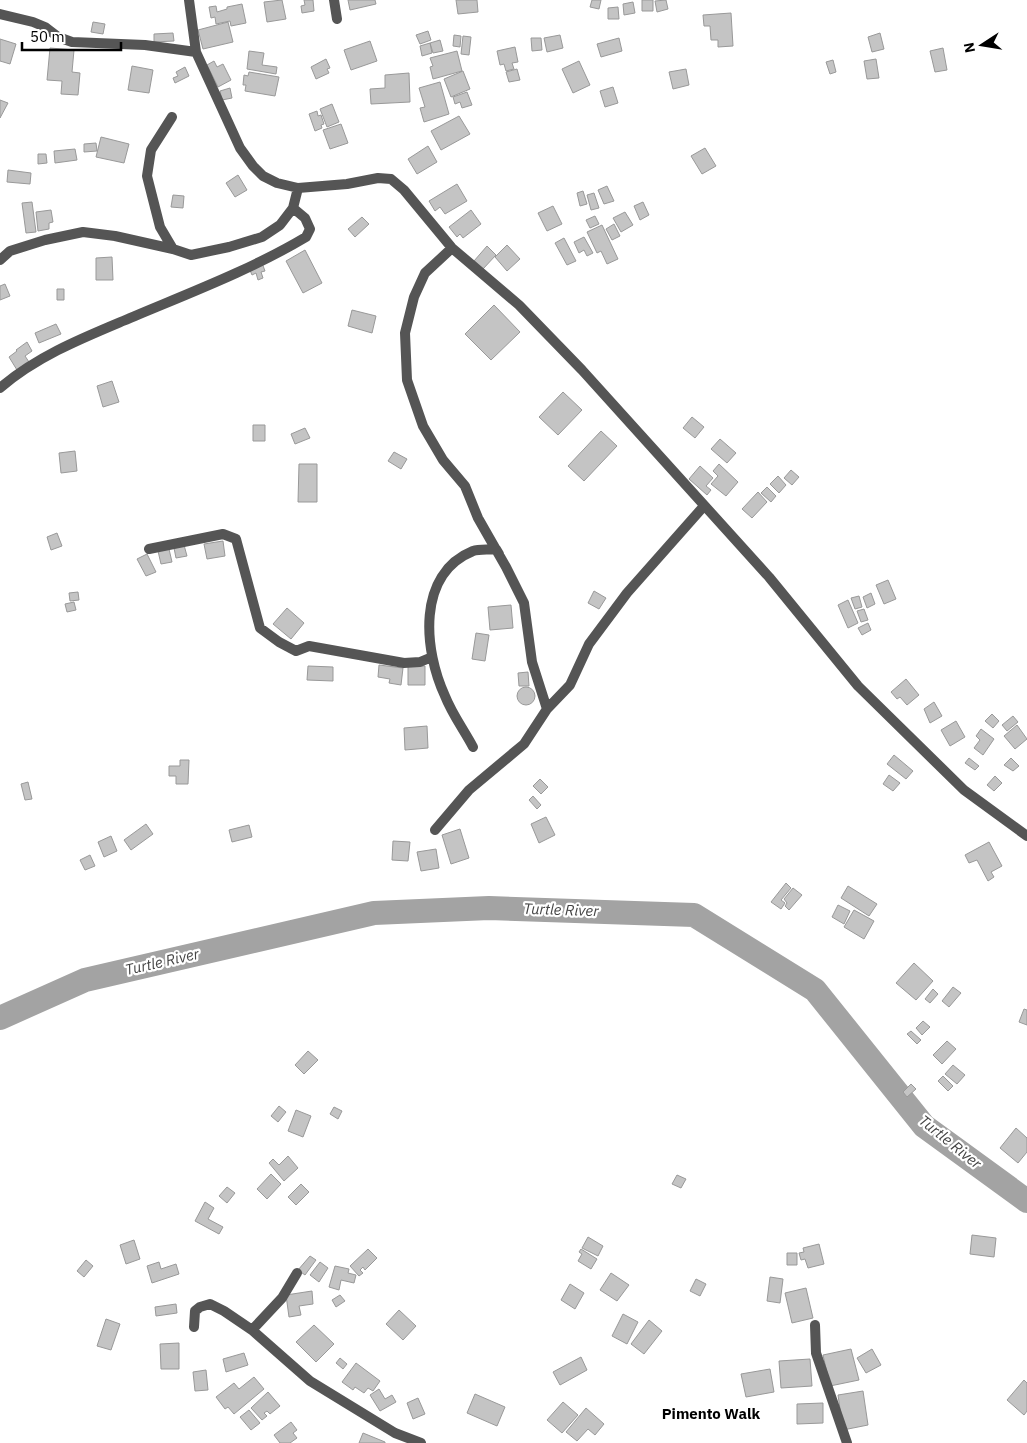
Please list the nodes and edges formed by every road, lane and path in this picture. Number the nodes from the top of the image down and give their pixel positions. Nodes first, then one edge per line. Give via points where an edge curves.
1 (189, 0) edge
2 (334, 0) edge
3 (0, 14) edge
4 (337, 19) dead end
5 (196, 52) junction
6 (172, 117) dead end
7 (298, 188) junction
8 (293, 208) junction
9 (452, 248) junction
10 (173, 249) junction
11 (0, 260) edge
12 (0, 388) edge
13 (704, 506) junction
14 (149, 549) dead end
15 (506, 567) junction
16 (432, 658) junction
17 (548, 709) junction
18 (473, 747) dead end
19 (435, 830) dead end
20 (1027, 836) edge
21 (297, 1273) dead end
22 (814, 1325) dead end
23 (194, 1327) dead end
24 (252, 1330) junction
25 (421, 1443) edge
26 (847, 1443) edge

1 - 5 street
2 - 4 street
3 - 5 street via 33,22 58,38 72,42 145,45
5 - 7 street via 240,148 253,166 277,183
6 - 10 street via 151,150 147,176 160,227
7 - 8 street
7 - 9 street via 391,179
8 - 10 street via 280,225 262,237 229,248 191,255
8 - 12 street via 305,218 310,229 306,237 219,280 54,351
9 - 13 street via 546,332
9 - 15 street via 425,273 414,297 405,333 407,380 423,426 443,460 465,486 478,518
10 - 11 street via 83,232 45,240 10,252
13 - 17 street via 627,593 589,644 570,685
13 - 20 street via 769,576 858,686 964,790
14 - 16 street via 223,534 236,539 260,628 296,651 309,646 404,663
15 - 16 street via 496,550 474,551 453,563 436,586 428,617
15 - 17 street via 524,603 532,662
16 - 18 street via 444,696
17 - 19 street via 524,744 469,790
21 - 24 street via 282,1298
22 - 26 street via 816,1354
23 - 24 street via 195,1311 210,1304
24 - 25 street via 310,1380 395,1433

